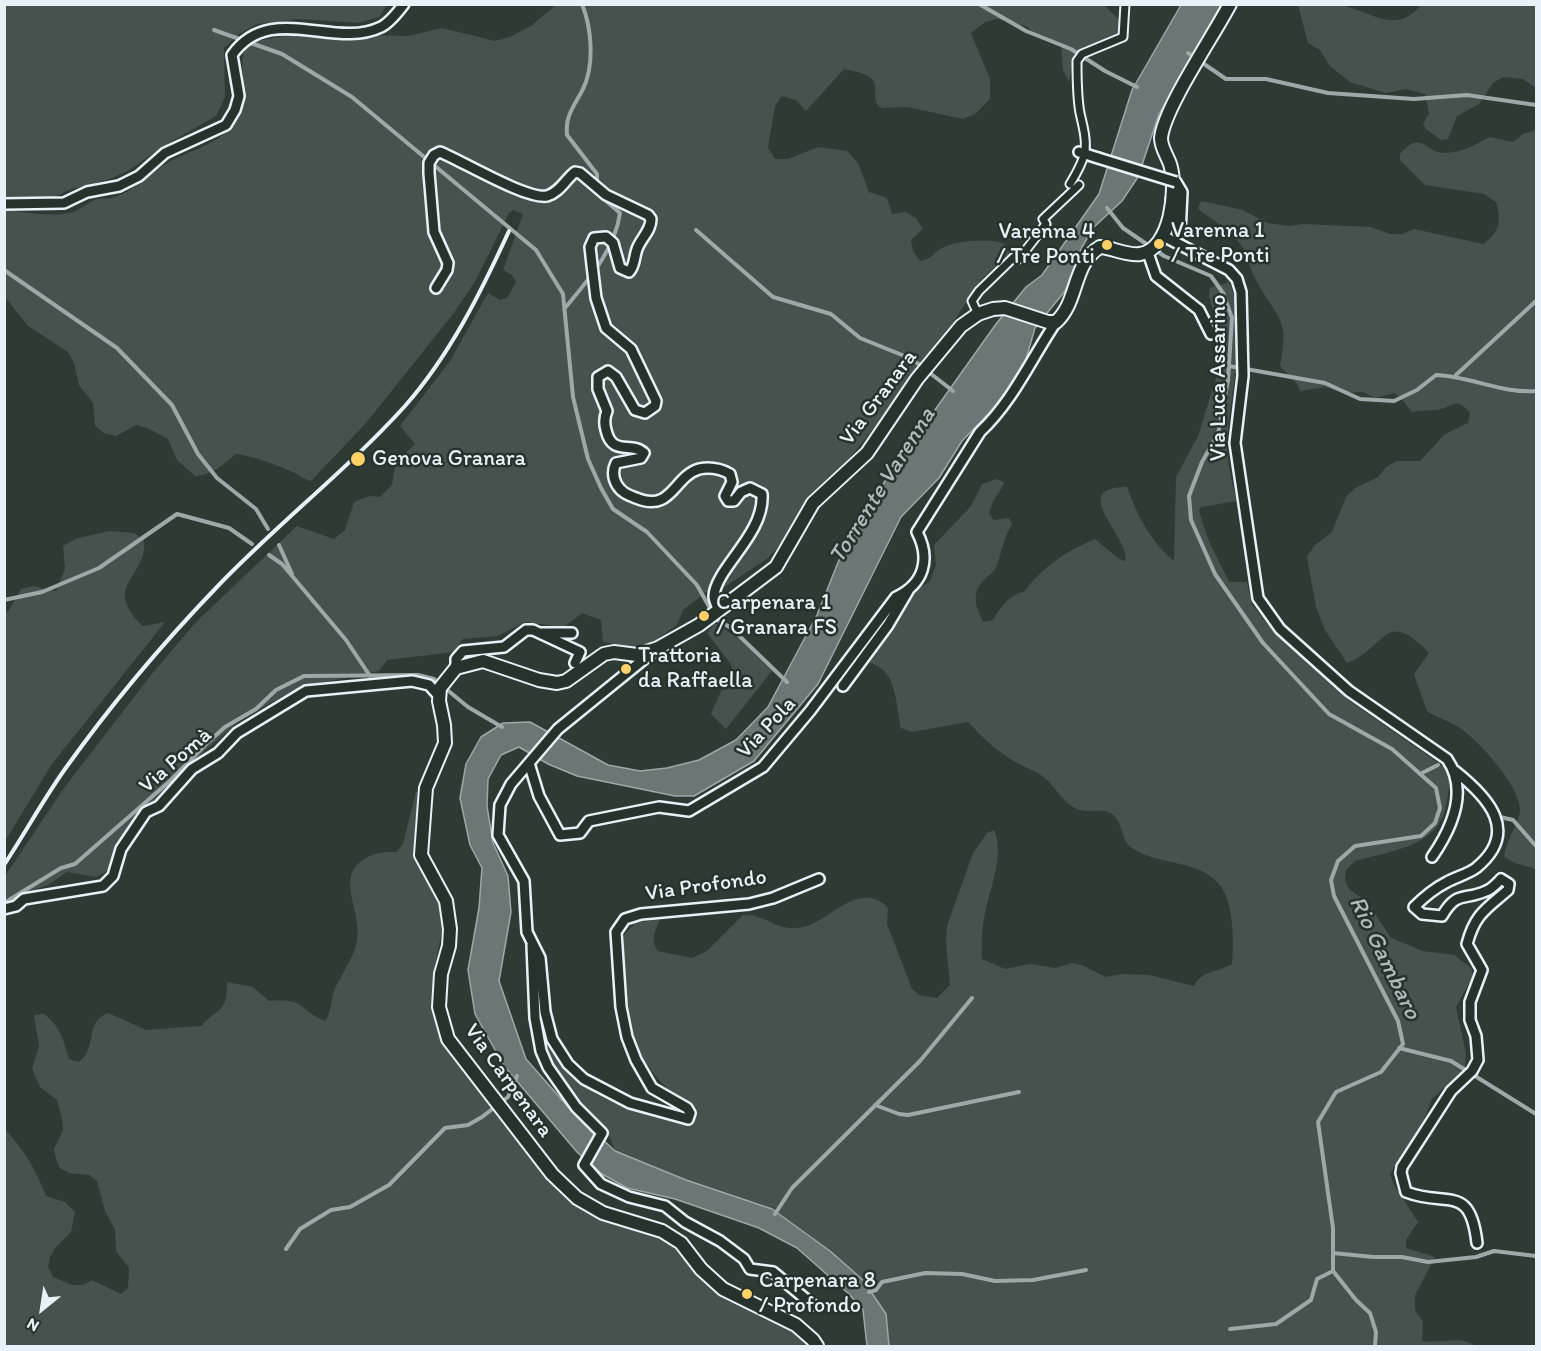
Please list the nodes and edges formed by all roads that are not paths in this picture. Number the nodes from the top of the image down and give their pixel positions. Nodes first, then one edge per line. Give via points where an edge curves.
1 (404, 4) edge
2 (1125, 4) edge
3 (1230, 4) edge
4 (1082, 153) junction
5 (1070, 184) dead end
6 (1079, 185) dead end
7 (1171, 200) junction
8 (4, 204) edge
9 (1163, 238) junction
10 (1148, 253) junction
11 (436, 288) dead end
12 (978, 314) junction
13 (1052, 322) junction
14 (1211, 334) dead end
15 (908, 591) junction
16 (719, 610) junction
17 (539, 633) junction
18 (572, 633) dead end
19 (658, 648) junction
20 (575, 663) dead end
21 (456, 668) junction
22 (843, 686) dead end
23 (441, 687) junction
24 (529, 763) junction
25 (1455, 771) junction
26 (509, 855) joint
27 (1432, 857) dead end
28 (819, 879) dead end
29 (4, 909) edge
30 (531, 939) junction
31 (1477, 1243) dead end
32 (813, 1305) dead end
33 (817, 1347) edge

1 - 8 street via 382,26 367,31 284,27 241,42 232,55 239,96 226,125 165,153 139,176 119,186 87,192 64,203
2 - 4 street via 1123,37 1082,54 1077,61 1080,112 1086,133
3 - 7 street via 1168,117 1161,139 1170,162
4 - 5 street
4 - 7 street, bridge via 1176,182 1183,197 1180,234 1177,204
6 - 12 street via 1042,219 1046,224 1019,259 1014,257 979,291 972,301
7 - 9 street
9 - 10 street
9 - 25 street, Via Luca Assarino via 1229,270 1241,292 1243,376 1235,443 1258,598 1280,629 1336,680 1447,759
10 - 13 street via 1137,255 1100,247 1091,253 1078,273 1064,314
10 - 14 street via 1156,276 1199,310
11 - 16 street via 448,263 434,232 429,163 434,154 440,152 539,196 554,193 575,172 580,173 606,195 648,215 650,227 639,243 629,272 620,268 613,243 606,237 594,238 590,247 597,298 606,328 631,349 656,401 645,412 635,410 616,377 608,371 598,378 607,411 604,419 609,439 619,447 644,453 641,458 616,464 614,479 624,494 648,503 668,495 700,469 730,474 732,482 725,496 728,501 734,501 750,488 762,494 750,535 717,584 714,598
12 - 13 street, Via Granara via 1005,308
12 - 16 street, Via Granara via 961,326 917,379 867,453 813,503 776,567
13 - 15 street, Via Pola via 1016,388 980,432 917,532 924,545 925,565 919,581
15 - 22 street, Via Pola
15 - 24 street, Via Pola via 896,597 810,711 762,767 688,811 658,807 589,821 580,833 560,835 539,796
16 - 19 street, Via Granara
17 - 18 street
17 - 20 street via 580,652
17 - 21 street via 526,630 504,647 463,651 456,659
19 - 21 street via 638,655 604,654 566,681 557,683 483,661
19 - 24 street, Via Granara via 558,729
21 - 23 street
23 - 29 street, Via Pomà via 412,681 306,692 237,733 218,753 192,769 159,806 146,812 121,849 113,876 103,886 24,899
23 - 33 street, Via Carpenara via 445,743 426,788 421,855 446,901 450,928 439,1007 448,1039 552,1174 577,1198 603,1213 662,1231 681,1244 723,1289 796,1325
24 - 26 street, Via Granara via 500,805 498,835
25 - 27 street via 1456,809 1445,838
25 - 31 street, Via Luca Assarino via 1477,788 1492,807 1499,831 1493,849 1475,869 1446,882 1414,907 1422,914 1442,916 1451,901 1487,891 1501,879 1509,884 1508,890 1473,923 1467,944 1482,970 1470,1002 1478,1060 1441,1104 1401,1173 1406,1192 1469,1208
26 - 30 street, Via Profondo via 525,881 527,932
28 - 30 street, Via Profondo via 749,904 641,914 625,919 616,932 621,1007 636,1060 652,1088 687,1108 688,1119 630,1103 584,1080 568,1064 552,1039 540,958
30 - 32 street, Via Profondo via 540,1052 564,1092 602,1132 584,1165 601,1184 629,1197 665,1206 736,1253 750,1269 773,1272

